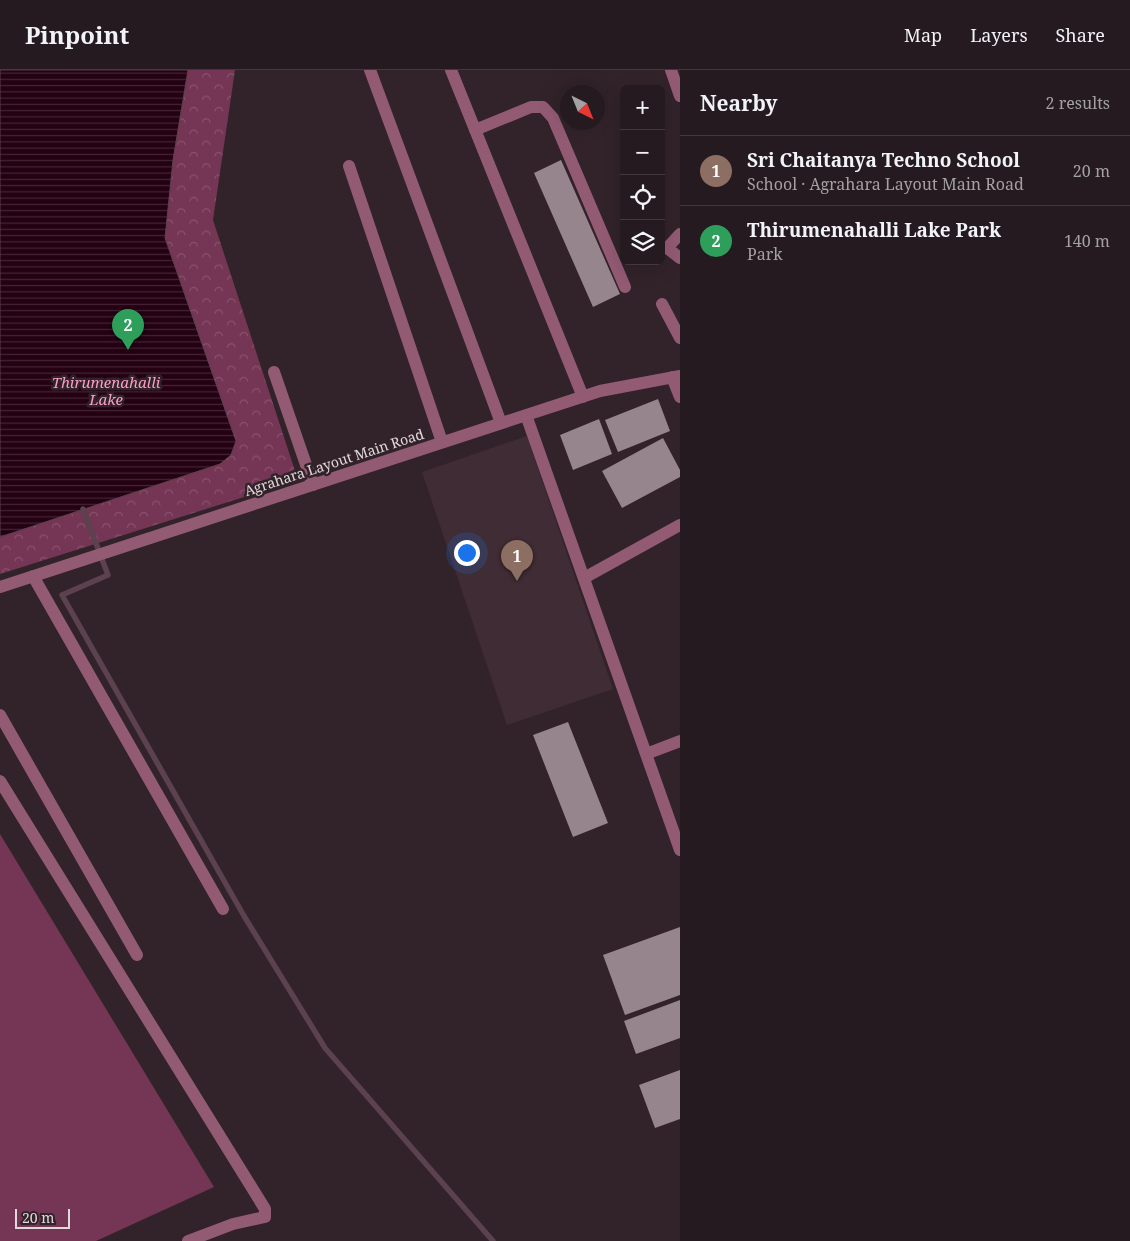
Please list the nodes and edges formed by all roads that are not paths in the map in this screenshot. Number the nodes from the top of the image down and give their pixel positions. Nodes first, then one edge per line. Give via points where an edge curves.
1 (370, 70) edge
2 (451, 70) edge
3 (671, 70) edge
4 (680, 96) edge
5 (475, 130) junction
6 (349, 166) dead end
7 (680, 234) edge
8 (680, 258) edge
9 (625, 287) dead end
10 (662, 304) dead end
11 (680, 338) edge
12 (274, 372) dead end
13 (676, 376) edge
14 (583, 397) junction
15 (680, 397) edge
16 (526, 415) junction
17 (501, 423) junction
18 (442, 442) junction
19 (313, 485) junction
20 (680, 525) edge
21 (33, 576) junction
22 (584, 578) junction
23 (0, 587) edge
24 (0, 715) edge
25 (680, 742) edge
26 (646, 754) junction
27 (0, 781) edge
28 (680, 850) edge
29 (223, 909) dead end
30 (138, 955) dead end
31 (188, 1241) edge

1 - 17 street
2 - 5 street
3 - 4 street
5 - 9 street via 531,107 543,107 553,118
5 - 14 street
6 - 18 street
7 - 8 street via 667,248
10 - 11 street
12 - 19 street
13 - 14 street, Agrahara Layout Main Road
13 - 15 street
14 - 16 street, Agrahara Layout Main Road
16 - 17 street, Agrahara Layout Main Road
16 - 22 street
17 - 18 street, Agrahara Layout Main Road
18 - 19 street, Agrahara Layout Main Road
19 - 21 street, Agrahara Layout Main Road
20 - 22 street
21 - 23 street, Agrahara Layout Main Road
21 - 29 street
22 - 26 street
24 - 30 street
25 - 26 street
26 - 28 street
27 - 31 street via 265,1209 265,1217 233,1224

